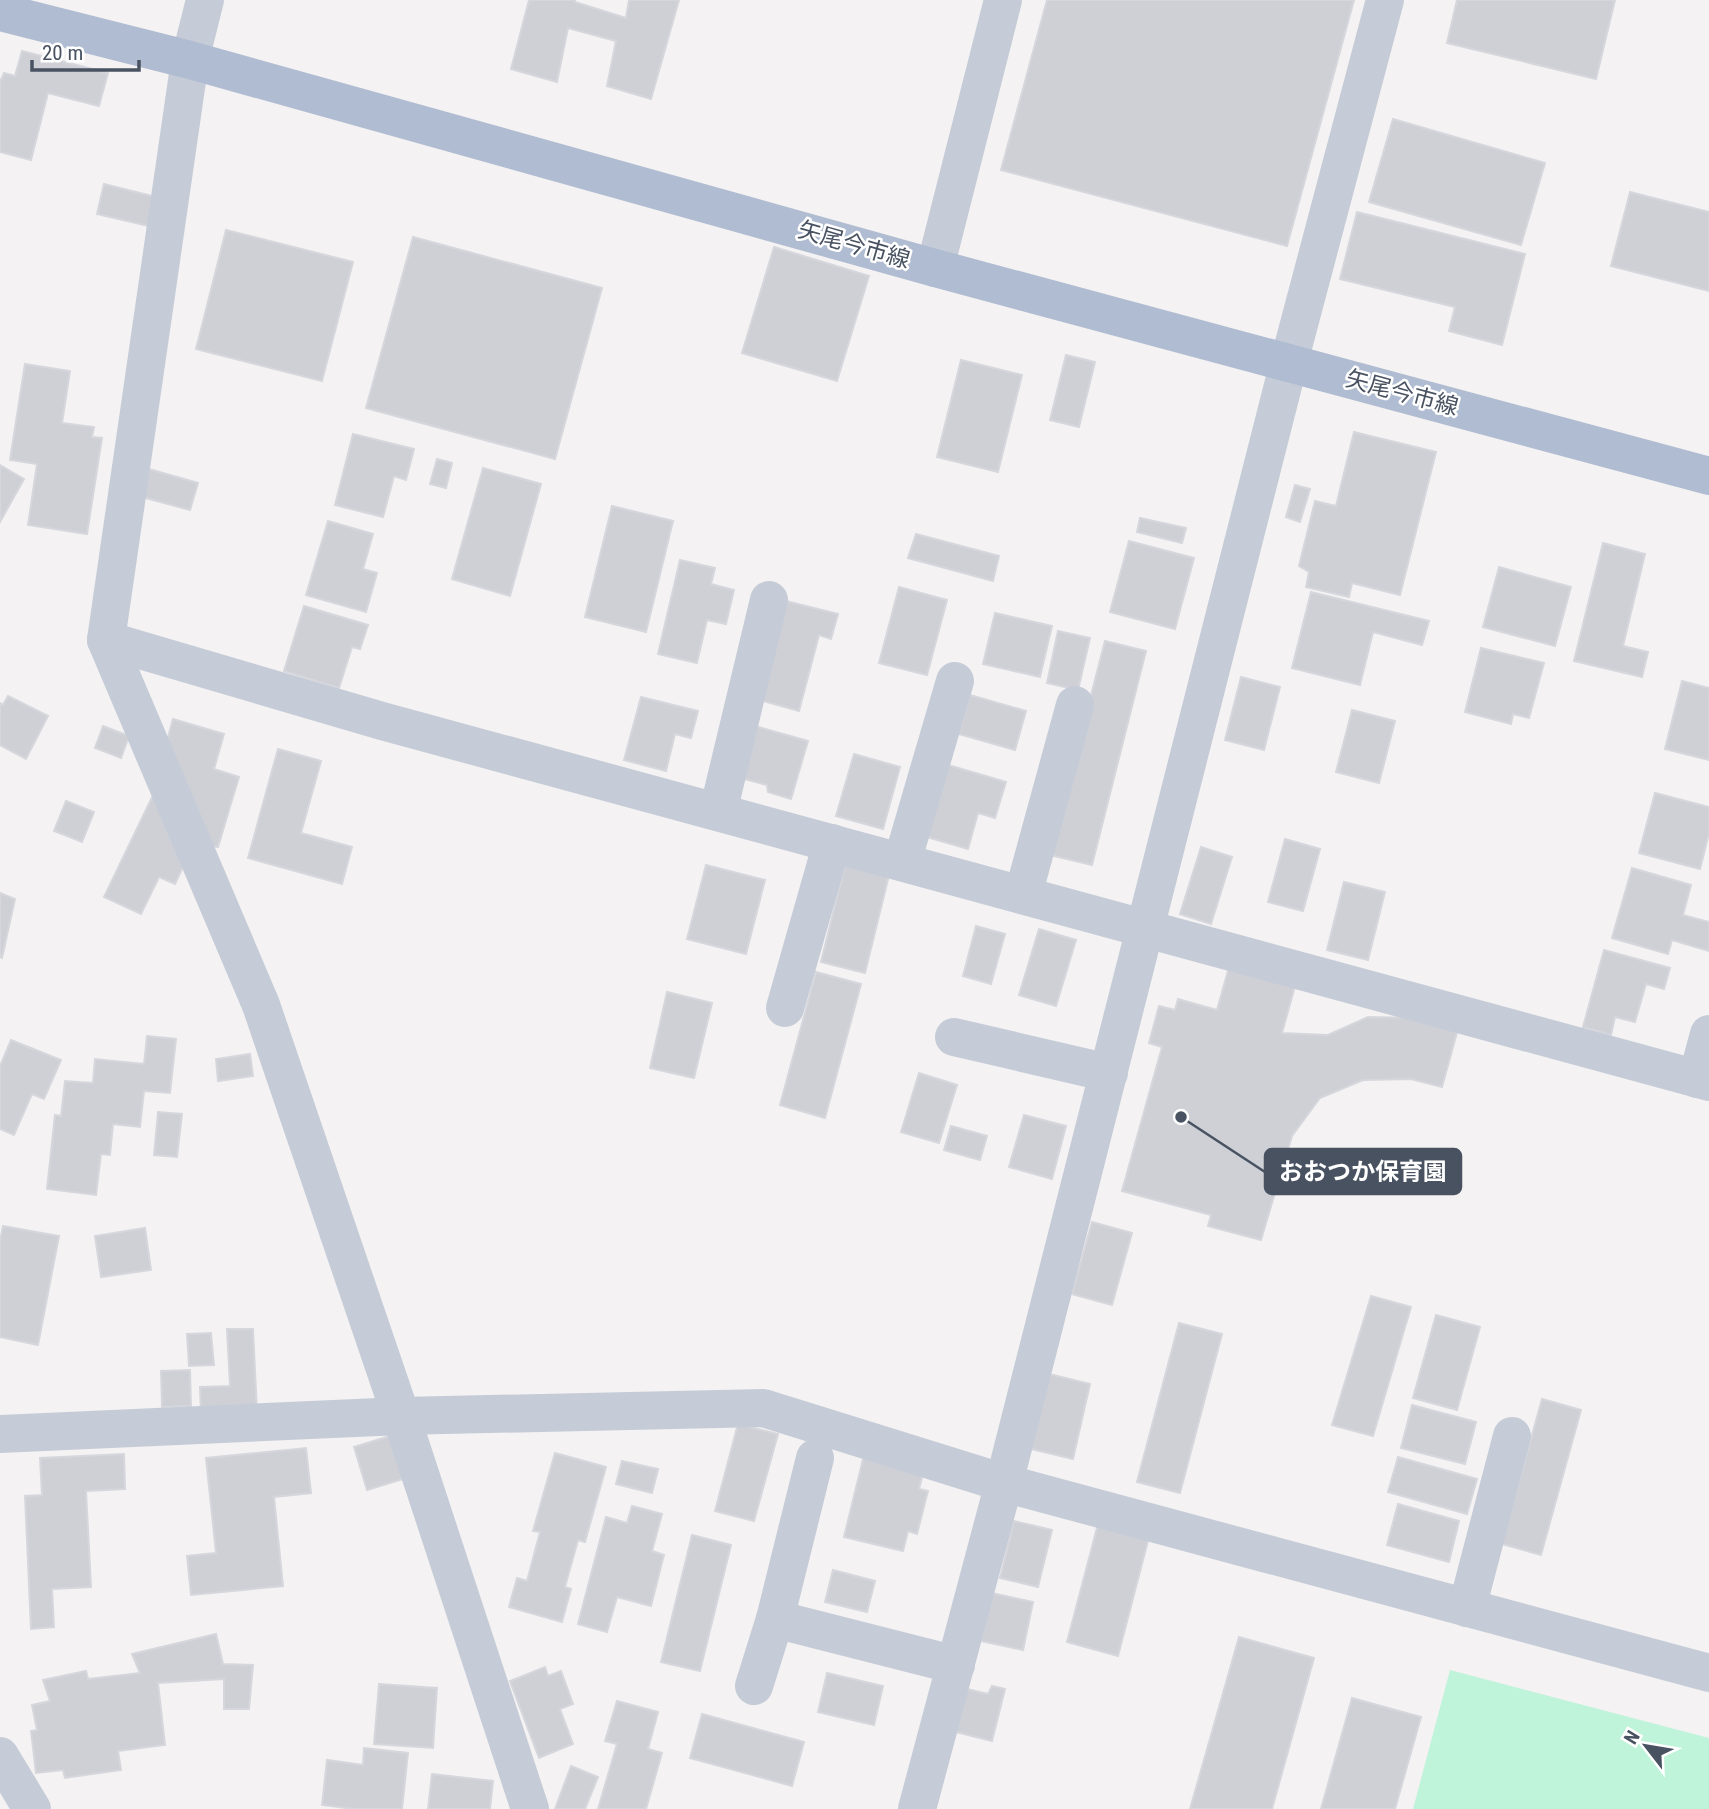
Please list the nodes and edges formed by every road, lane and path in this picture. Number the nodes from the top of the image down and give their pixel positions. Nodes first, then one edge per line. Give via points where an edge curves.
1 (205, 0) edge
2 (1003, 0) edge
3 (1385, 0) edge
4 (0, 12) edge
5 (190, 60) junction
6 (935, 268) junction
7 (1289, 362) junction
8 (1709, 476) edge
9 (769, 600) dead end
10 (106, 640) junction
11 (955, 681) dead end
12 (1074, 705) dead end
13 (718, 812) junction
14 (832, 843) junction
15 (902, 862) junction
16 (1023, 895) junction
17 (1146, 929) junction
18 (785, 1009) dead end
19 (1709, 1034) edge
20 (954, 1037) dead end
21 (1109, 1073) junction
22 (1703, 1081) edge
23 (401, 1416) junction
24 (0, 1434) edge
25 (1512, 1436) dead end
26 (815, 1458) dead end
27 (1004, 1483) junction
28 (1467, 1608) junction
29 (775, 1619) junction
30 (956, 1665) junction
31 (1709, 1673) edge
32 (754, 1686) dead end
33 (0, 1756) edge
34 (32, 1809) edge
35 (530, 1809) edge
36 (917, 1809) edge

1 - 5 street
2 - 6 street
3 - 7 street
4 - 5 main road, 矢尾今市線
5 - 6 main road, 矢尾今市線
5 - 10 street
6 - 7 main road, 矢尾今市線
7 - 8 main road, 矢尾今市線
7 - 17 street
9 - 13 street
10 - 13 street
10 - 23 street via 261,1004
11 - 15 street
12 - 16 street
13 - 14 street
14 - 15 street
14 - 18 street
15 - 16 street
16 - 17 street
17 - 21 street
17 - 22 street
19 - 22 street
20 - 21 street
21 - 27 street
23 - 24 street
23 - 27 street via 763,1408
23 - 35 street
25 - 28 street
26 - 29 street
27 - 28 street
27 - 30 street
28 - 31 street
29 - 30 street
29 - 32 street
30 - 36 street
33 - 34 street

